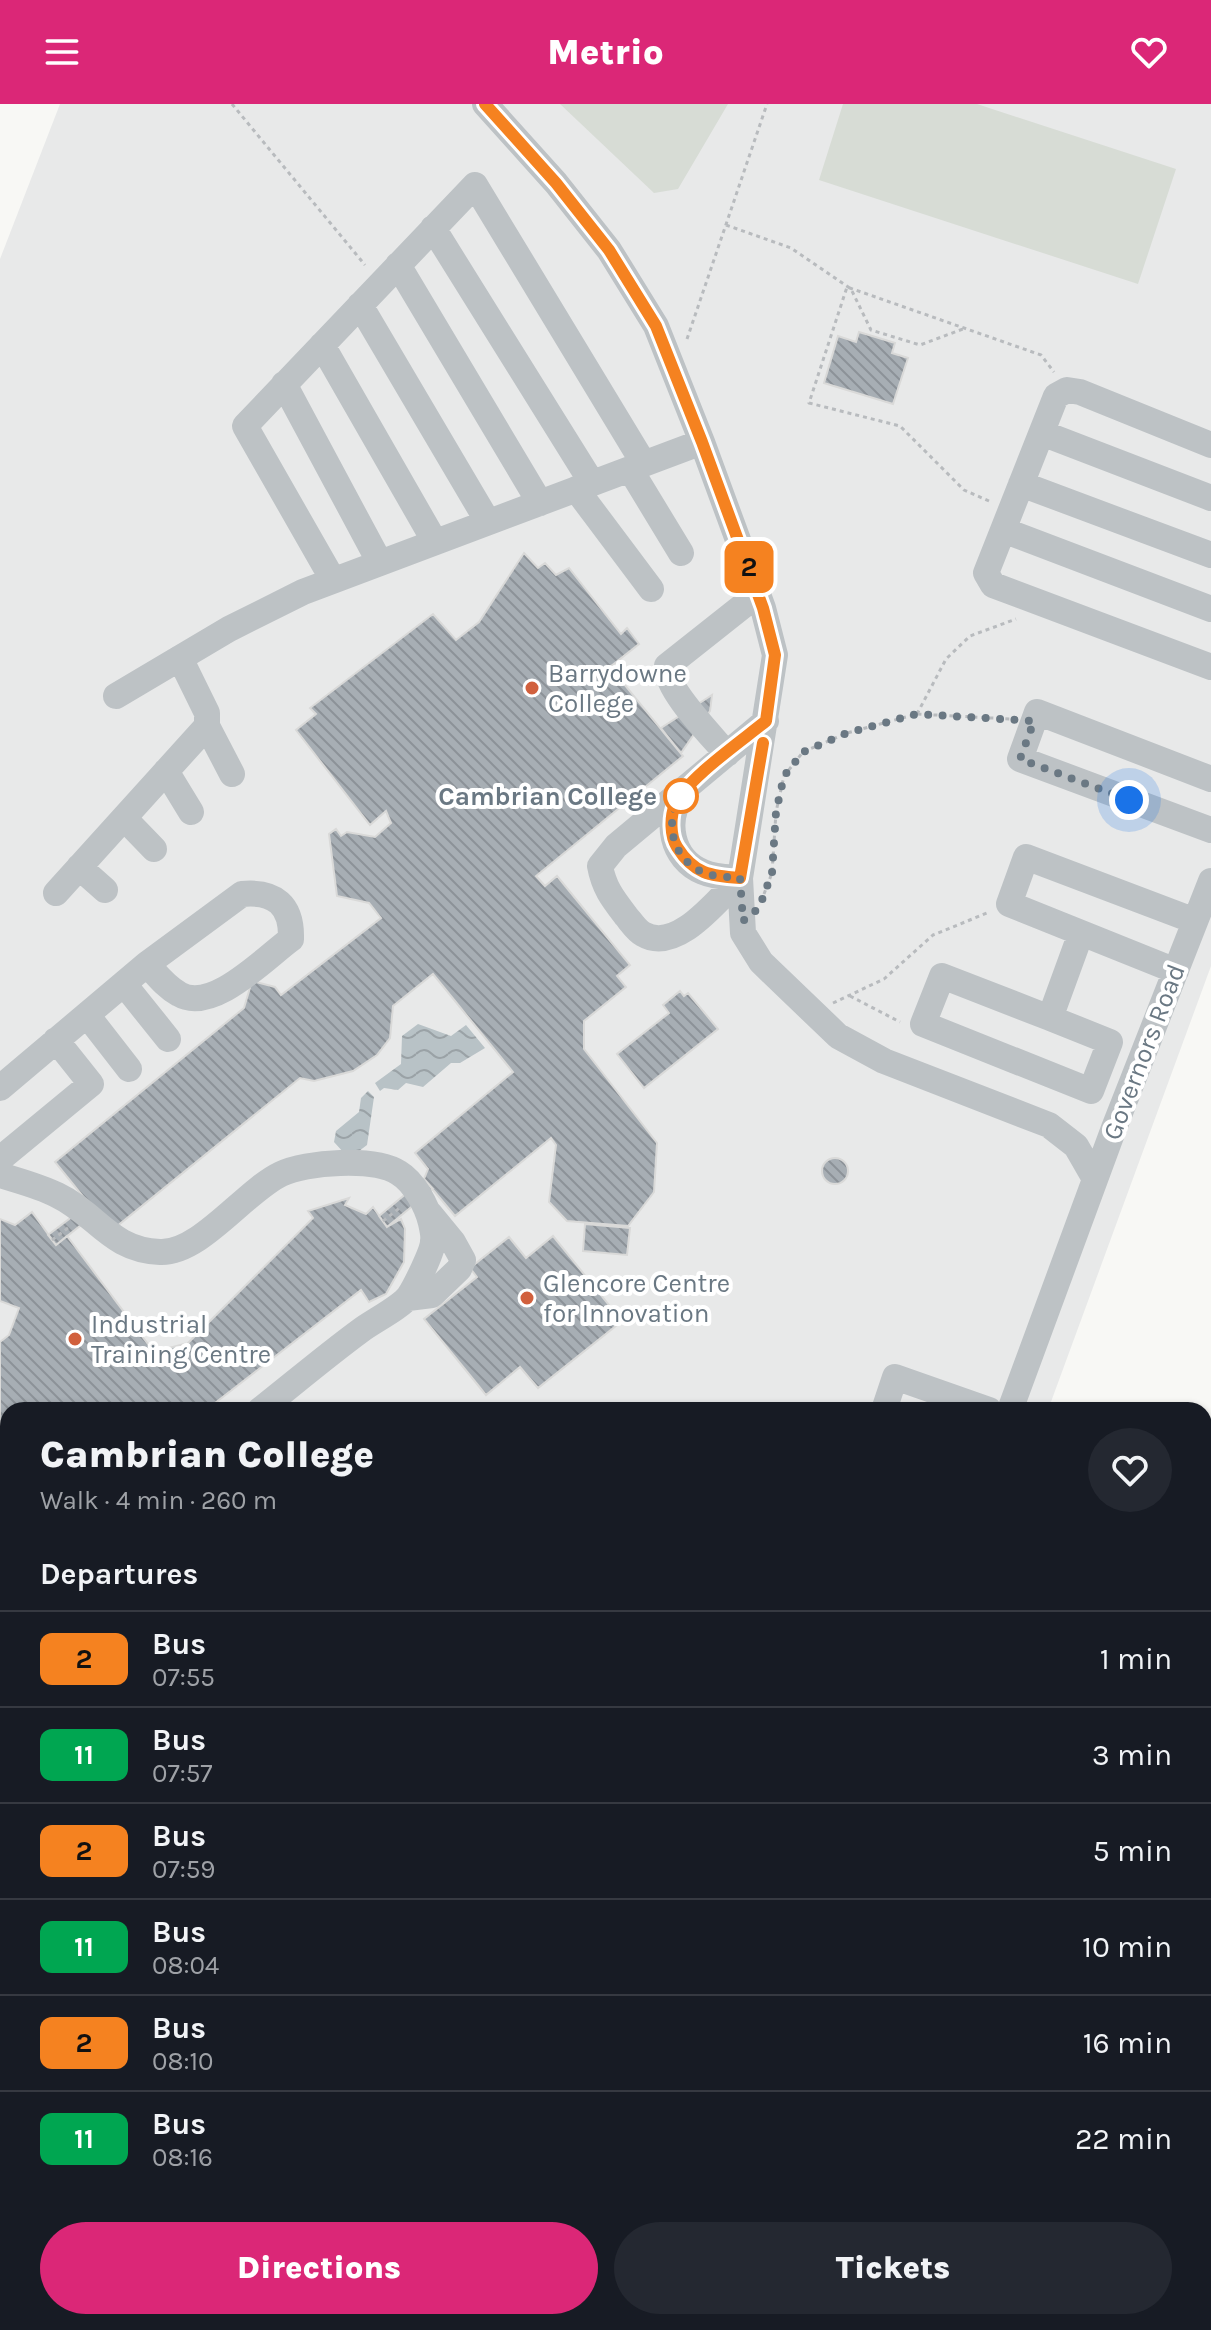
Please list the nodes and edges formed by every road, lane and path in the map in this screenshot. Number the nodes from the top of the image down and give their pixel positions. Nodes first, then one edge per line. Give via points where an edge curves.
1 (232, 104) edge
2 (485, 104) edge
3 (767, 104) edge
4 (726, 225) junction
5 (433, 228) junction
6 (389, 274) junction
7 (851, 289) junction
8 (360, 305) junction
9 (965, 328) junction
10 (322, 345) junction
11 (665, 348) junction
12 (284, 384) junction
13 (1067, 390) junction
14 (1042, 433) junction
15 (702, 442) junction
16 (1211, 445) edge
17 (637, 466) junction
18 (1021, 484) junction
19 (584, 486) junction
20 (1211, 498) edge
21 (540, 503) junction
22 (1007, 520) junction
23 (488, 522) junction
24 (435, 542) junction
25 (681, 553) dead end
26 (1211, 555) edge
27 (380, 563) junction
28 (333, 580) junction
29 (651, 589) dead end
30 (758, 594) junction
31 (1033, 600) junction
32 (1211, 609) edge
33 (180, 658) junction
34 (1211, 667) edge
35 (116, 696) dead end
36 (917, 714) junction
37 (766, 721) junction
38 (1034, 721) junction
39 (207, 726) junction
40 (727, 754) junction
41 (166, 771) junction
42 (232, 774) dead end
43 (1211, 779) edge
44 (689, 785) junction
45 (191, 812) dead end
46 (124, 818) junction
47 (1211, 830) edge
48 (154, 849) dead end
49 (79, 867) junction
50 (740, 878) junction
51 (1211, 881) edge
52 (105, 890) dead end
53 (56, 893) dead end
54 (1009, 904) junction
55 (743, 921) junction
56 (1195, 921) junction
57 (1081, 933) junction
58 (147, 964) junction
59 (1176, 971) junction
60 (124, 984) junction
61 (848, 996) junction
62 (813, 1012) junction
63 (87, 1015) junction
64 (1050, 1018) junction
65 (923, 1024) junction
66 (168, 1039) dead end
67 (56, 1040) junction
68 (129, 1069) dead end
69 (0, 1088) edge
70 (0, 1159) edge
71 (0, 1175) edge
72 (1095, 1179) junction
73 (270, 1402) edge
74 (887, 1402) edge
75 (966, 1402) edge
76 (1013, 1402) edge

1 - 6 path
2 - 11 street via 609,250
3 - 4 path
4 - 7 path via 791,248
4 - 11 path via 688,339
5 - 6 street
5 - 17 street via 475,185
5 - 19 street
6 - 8 street
6 - 21 street
7 - 9 path
7 - 9 path via 871,330 920,345
7 - 22 path via 847,287 809,403 900,426 964,490
8 - 10 street
8 - 23 street
9 - 13 path via 1041,355
10 - 12 street
10 - 24 street
11 - 15 street
12 - 27 street
12 - 28 street via 245,426
13 - 14 street via 1056,396
13 - 16 street
14 - 18 street
14 - 20 street
15 - 17 street
15 - 30 street
17 - 19 street
17 - 25 street
18 - 22 street
18 - 26 street
19 - 21 street
19 - 29 street
21 - 23 street
22 - 31 street via 986,573 993,585
22 - 32 street
23 - 24 street
24 - 27 street
27 - 28 street
28 - 33 street
30 - 37 street via 775,655
30 - 40 street via 667,666 676,692
31 - 34 street
31 - 36 path via 1028,615 970,636 946,659
33 - 35 street
33 - 39 street via 207,713
36 - 38 path
36 - 55 path via 847,733 803,752 784,776 772,873 759,908
37 - 40 street
37 - 50 street
38 - 43 street via 1037,712
38 - 47 street via 1020,759
39 - 41 street
39 - 42 street
40 - 44 street
41 - 45 street
41 - 46 street
44 - 50 street via 675,805 674,842 687,863 703,873
44 - 50 street via 616,846 600,866 603,885 641,934 662,940 686,931
46 - 48 street
46 - 49 street
49 - 52 street
49 - 53 street
50 - 55 street
51 - 56 street, Governors Road
54 - 56 street via 1026,857
54 - 57 street
54 - 61 path via 933,935 884,979
55 - 62 street via 743,933 761,962
56 - 59 street, Governors Road
57 - 59 street
57 - 64 street
58 - 58 street via 242,894 273,897 291,925 291,939 219,994 181,996
58 - 60 street
59 - 72 street, Governors Road
60 - 63 street
60 - 66 street
61 - 62 path
61 - 65 path via 901,1023
62 - 72 street via 838,1036 884,1061 1049,1125 1076,1146
63 - 67 street
63 - 68 street
64 - 65 street via 942,976
64 - 65 street via 1110,1042 1091,1091
67 - 69 street
67 - 70 street via 91,1084
71 - 73 street via 57,1194 122,1243 164,1253 198,1239 279,1175 309,1165 355,1164 398,1172 414,1186 431,1220 434,1242 408,1298
72 - 76 street, Governors Road
74 - 75 street via 895,1377

